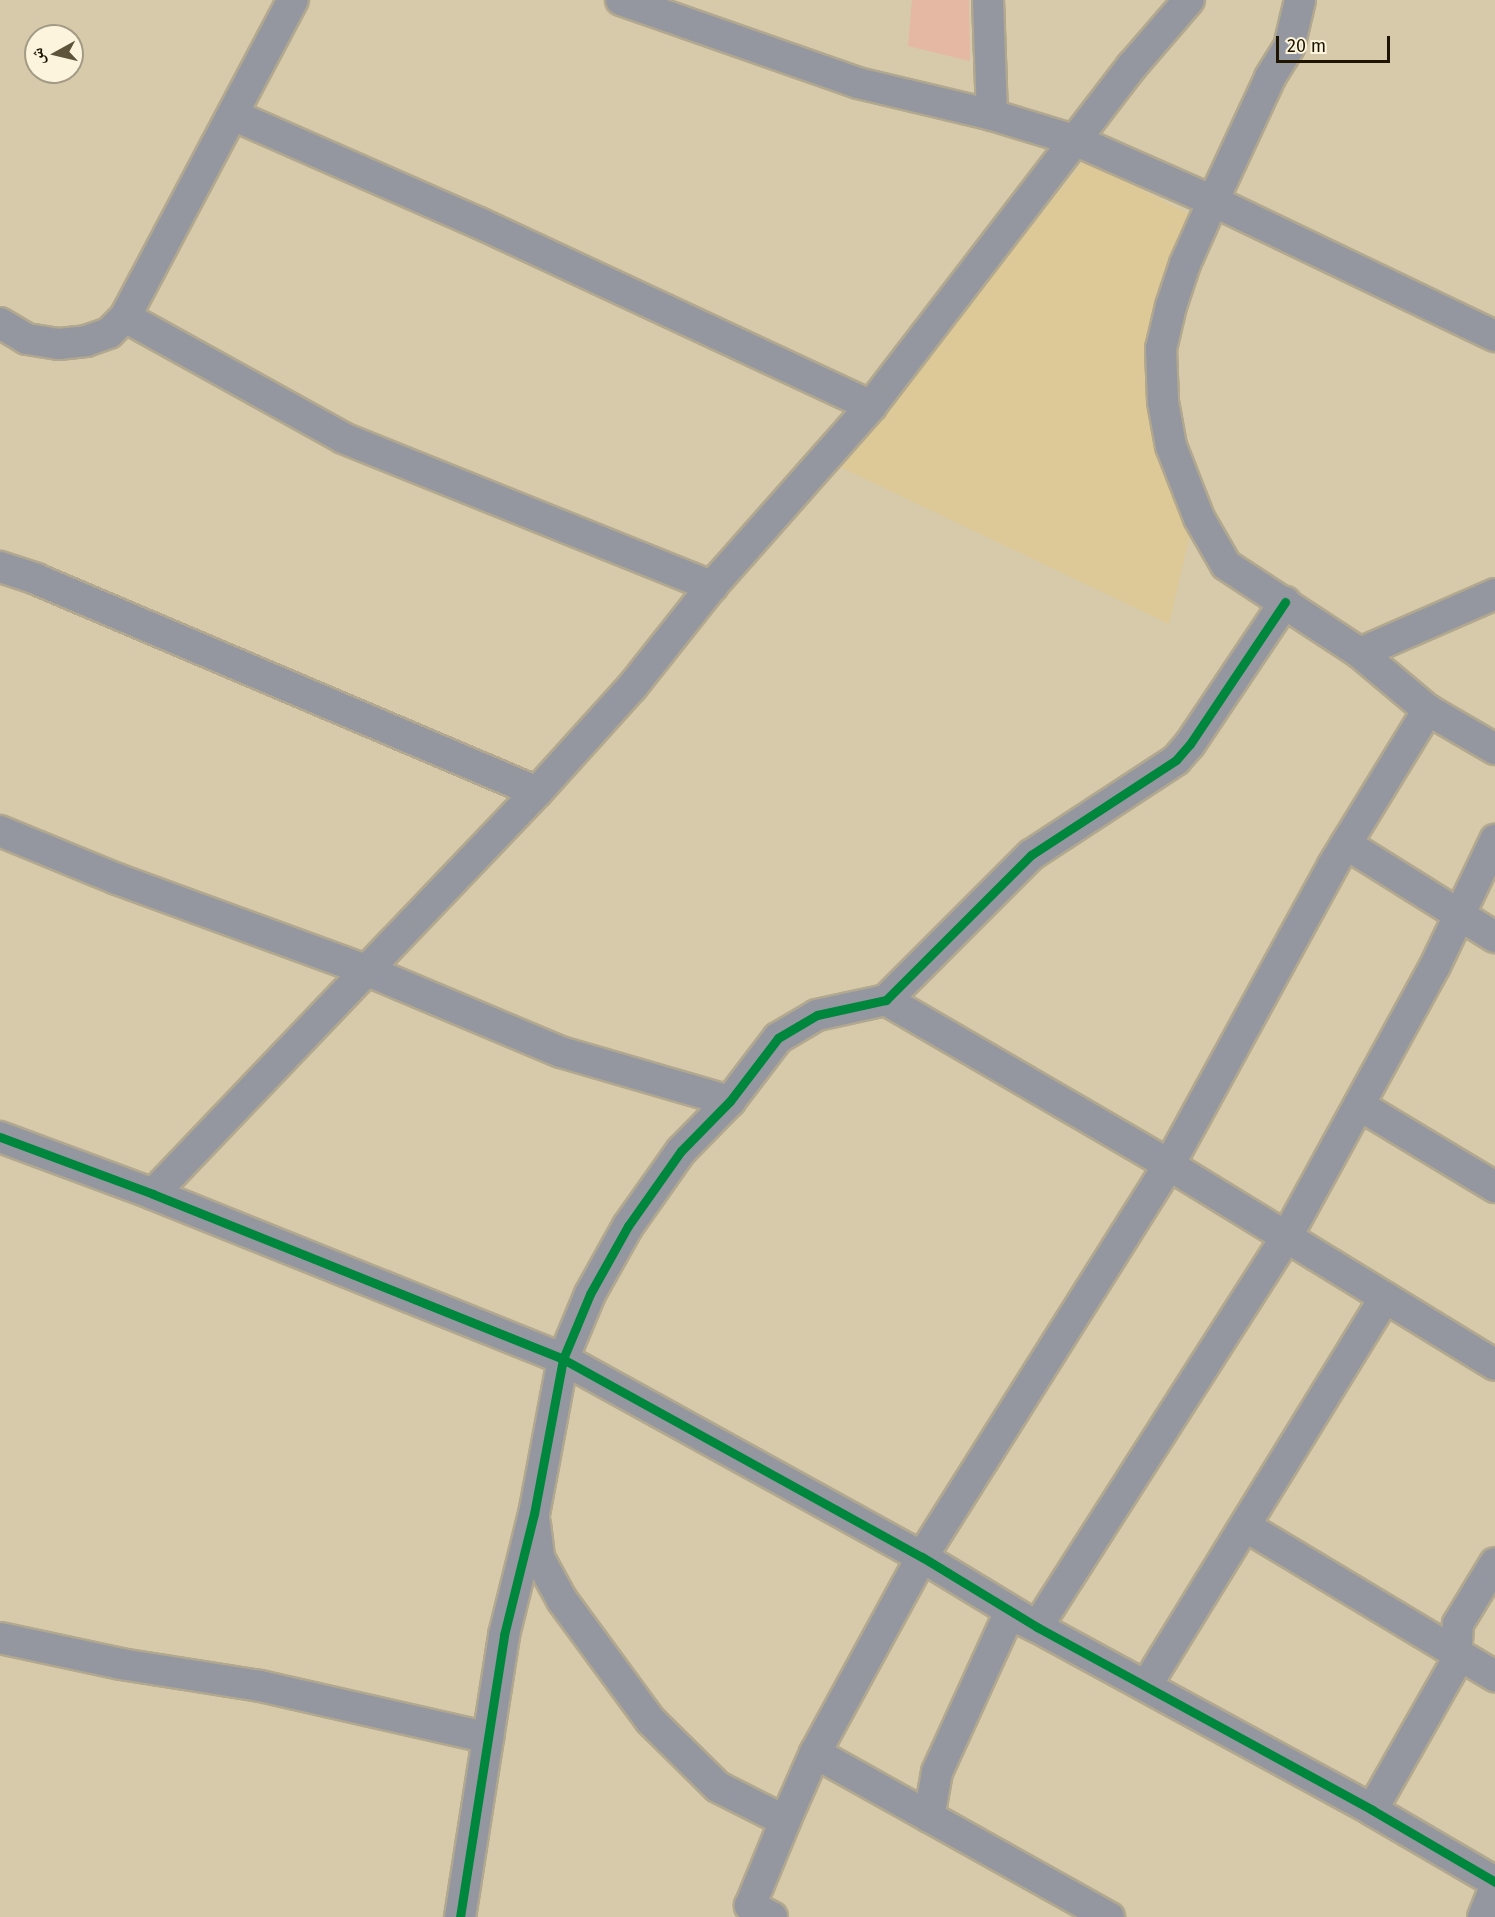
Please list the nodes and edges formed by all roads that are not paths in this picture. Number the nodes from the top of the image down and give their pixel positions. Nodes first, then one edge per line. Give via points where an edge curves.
1 (293, 0) edge
2 (621, 0) edge
3 (988, 0) edge
4 (1189, 0) edge
5 (1300, 0) edge
6 (233, 115) junction
7 (992, 116) junction
8 (1077, 141) junction
9 (1213, 201) junction
10 (125, 317) junction
11 (0, 323) edge
12 (1495, 336) edge
13 (871, 406) junction
14 (0, 567) edge
15 (712, 586) junction
16 (1495, 594) edge
17 (1285, 602) junction
18 (1360, 653) junction
19 (1428, 710) junction
20 (1495, 749) edge
21 (537, 792) junction
22 (0, 831) edge
23 (1495, 840) edge
24 (1346, 844) junction
25 (1459, 916) junction
26 (1495, 937) edge
27 (368, 971) junction
28 (886, 1000) junction
29 (730, 1101) junction
30 (1359, 1105) junction
31 (0, 1137) edge
32 (1168, 1165) junction
33 (1495, 1187) edge
34 (153, 1194) junction
35 (1286, 1238) junction
36 (1385, 1298) junction
37 (562, 1359) junction
38 (1495, 1365) edge
39 (534, 1514) junction
40 (1245, 1526) junction
41 (922, 1557) junction
42 (1495, 1563) edge
43 (1037, 1627) junction
44 (0, 1638) edge
45 (1455, 1650) junction
46 (1495, 1676) edge
47 (1146, 1686) junction
48 (488, 1738) junction
49 (815, 1753) junction
50 (1372, 1810) junction
51 (929, 1817) junction
52 (785, 1821) junction
53 (1495, 1882) edge
54 (1495, 1888) edge
55 (756, 1913) edge
56 (460, 1917) edge
57 (1109, 1917) edge
58 (1482, 1917) edge

1 - 6 street
2 - 7 street via 858,83
3 - 7 street
4 - 8 street via 1132,66
5 - 9 street via 1289,47 1270,78
6 - 10 street
6 - 13 street via 479,223
7 - 8 street
8 - 9 street
8 - 13 street
9 - 12 street
9 - 17 street via 1171,306 1161,349 1163,402 1171,446 1199,518 1226,565
10 - 11 street via 109,333 59,345 27,339
10 - 15 street via 343,438
13 - 15 street
14 - 21 street
15 - 21 street via 632,687
16 - 18 street
17 - 18 street
17 - 28 street via 1176,760 1031,855
18 - 19 street
19 - 20 street
19 - 24 street
21 - 27 street
22 - 27 street via 117,879
23 - 25 street
24 - 25 street
24 - 32 street
25 - 26 street
25 - 30 street
27 - 29 street via 561,1052
27 - 34 street
28 - 29 street via 817,1015 778,1038
28 - 32 street
29 - 37 street via 681,1151 628,1226 590,1294
30 - 33 street
30 - 35 street
31 - 34 street
32 - 35 street
32 - 41 street
34 - 37 street
35 - 36 street
35 - 43 street
36 - 38 street
36 - 40 street
37 - 39 street
37 - 41 street
39 - 48 street via 504,1635
39 - 52 street via 539,1558 562,1600 650,1720 718,1787
40 - 45 street
40 - 47 street
41 - 43 street
41 - 49 street
42 - 45 street via 1458,1624
43 - 47 street
43 - 51 street via 1009,1614 937,1772
44 - 48 street via 122,1664 260,1686
45 - 46 street
45 - 50 street via 1456,1662
47 - 50 street
48 - 56 street
49 - 51 street
49 - 52 street
50 - 53 street
51 - 57 street
52 - 55 street
54 - 58 street

